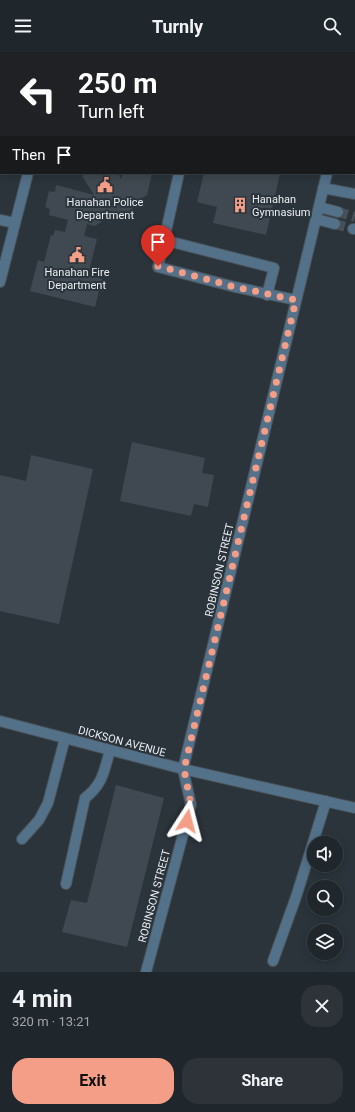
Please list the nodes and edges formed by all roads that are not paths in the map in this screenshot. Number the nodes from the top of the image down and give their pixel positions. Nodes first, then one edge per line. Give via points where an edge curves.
1 (28, 174) edge
2 (179, 174) edge
3 (327, 174) edge
4 (323, 188) junction
5 (355, 194) edge
6 (319, 207) junction
7 (338, 212) tunnel mouth
8 (0, 220) edge
9 (316, 220) junction
10 (15, 223) junction
11 (335, 224) tunnel mouth
12 (164, 240) junction
13 (0, 282) edge
14 (267, 295) junction
15 (296, 300) junction
16 (0, 721) edge
17 (65, 738) junction
18 (110, 750) junction
19 (184, 769) junction
20 (326, 801) junction
21 (355, 808) edge
22 (22, 839) dead end
23 (66, 884) dead end
24 (273, 961) dead end
25 (146, 972) edge

1 - 10 street
2 - 12 street
3 - 4 street, ROBINSON STREET
4 - 5 street
4 - 6 street, ROBINSON STREET
6 - 7 street
6 - 9 street, ROBINSON STREET
8 - 10 street
9 - 11 street
9 - 15 street, ROBINSON STREET
10 - 13 street
12 - 14 street via 158,266
12 - 14 street via 274,268
14 - 15 street
15 - 19 street, ROBINSON STREET
16 - 17 street, DICKSON AVENUE
17 - 18 street, DICKSON AVENUE
17 - 22 street via 48,803 39,820
18 - 19 street, DICKSON AVENUE
18 - 23 street via 102,779 85,798
19 - 20 street, DICKSON AVENUE
19 - 25 street, ROBINSON STREET via 191,805
20 - 21 street, DICKSON AVENUE
20 - 24 street

